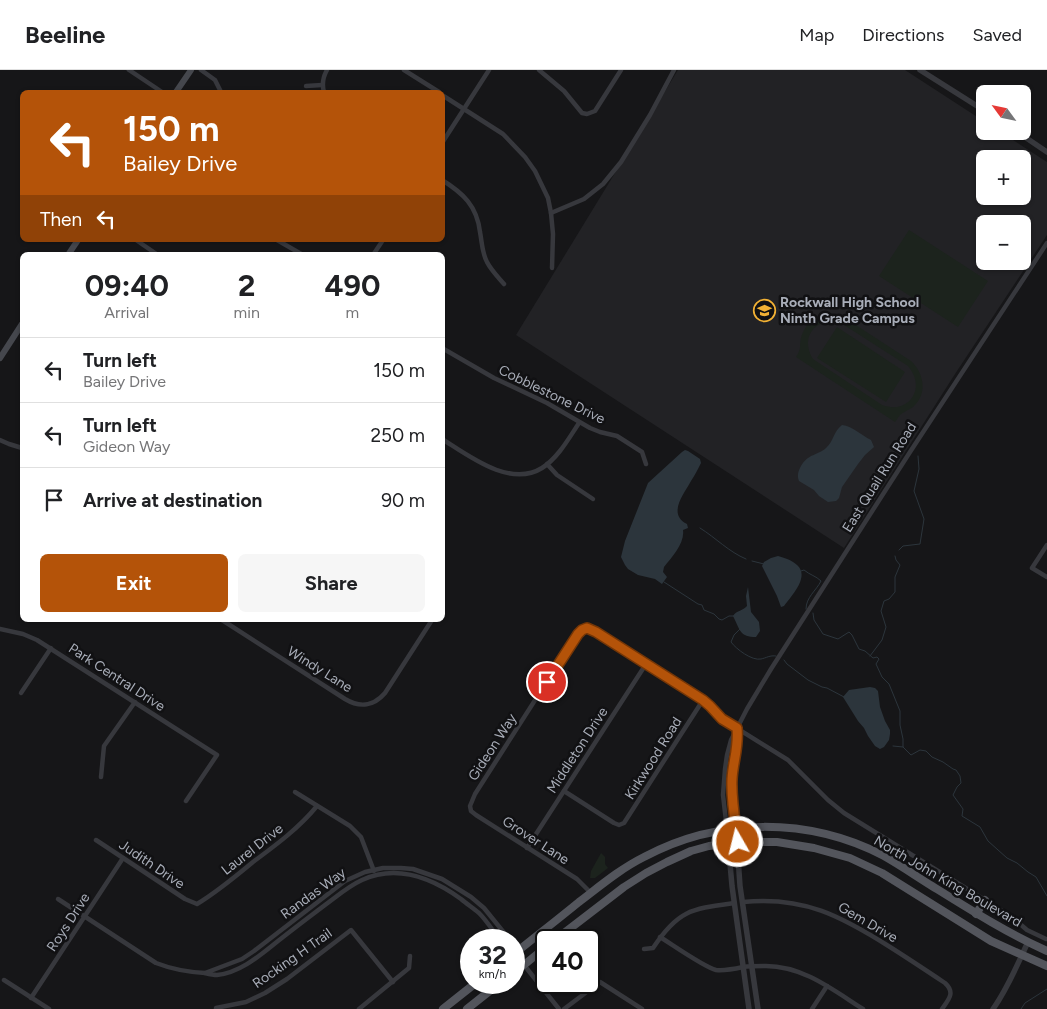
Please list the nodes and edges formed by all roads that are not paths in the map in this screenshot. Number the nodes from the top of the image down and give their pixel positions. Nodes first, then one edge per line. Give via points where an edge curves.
1 (129, 70) edge
2 (191, 70) edge
3 (201, 70) edge
4 (327, 70) edge
5 (404, 70) edge
6 (489, 70) edge
7 (539, 70) edge
8 (621, 70) edge
9 (674, 70) edge
10 (920, 70) edge
11 (322, 85) junction
12 (306, 86) dead end
13 (159, 90) edge
14 (177, 90) edge
15 (220, 90) edge
16 (323, 90) edge
17 (436, 90) edge
18 (445, 97) edge
19 (976, 105) edge
20 (465, 109) junction
21 (445, 139) edge
22 (1029, 140) edge
23 (1047, 152) edge
24 (445, 182) edge
25 (551, 213) junction
26 (139, 242) edge
27 (280, 242) edge
28 (1047, 243) edge
29 (154, 252) edge
30 (298, 252) edge
31 (552, 268) dead end
32 (504, 284) dead end
33 (20, 327) edge
34 (445, 350) edge
35 (0, 358) edge
36 (579, 423) junction
37 (0, 440) edge
38 (445, 441) edge
39 (20, 447) edge
40 (547, 464) junction
41 (646, 464) dead end
42 (593, 499) dead end
43 (1047, 545) edge
44 (1047, 577) edge
45 (225, 622) edge
46 (431, 622) edge
47 (0, 629) edge
48 (51, 648) junction
49 (646, 664) junction
50 (21, 693) dead end
51 (703, 700) junction
52 (135, 702) junction
53 (737, 728) junction
54 (101, 777) dead end
55 (564, 791) junction
56 (295, 792) dead end
57 (186, 801) dead end
58 (317, 806) junction
59 (470, 806) joint
60 (731, 829) junction
61 (96, 840) dead end
62 (738, 842) junction
63 (729, 843) junction
64 (527, 848) junction
65 (124, 858) junction
66 (374, 872) junction
67 (591, 893) junction
68 (58, 899) dead end
69 (986, 900) junction
70 (743, 902) junction
71 (734, 903) junction
72 (197, 904) joint
73 (976, 914) junction
74 (85, 917) junction
75 (491, 929) edge
76 (501, 929) edge
77 (570, 929) edge
78 (660, 937) junction
79 (1046, 939) edge
80 (1028, 942) junction
81 (525, 943) edge
82 (644, 949) dead end
83 (1047, 951) edge
84 (410, 956) dead end
85 (535, 956) edge
86 (1022, 956) junction
87 (525, 964) edge
88 (525, 966) edge
89 (1047, 966) edge
90 (744, 967) junction
91 (752, 967) junction
92 (206, 973) junction
93 (4, 980) dead end
94 (393, 982) junction
95 (827, 986) junction
96 (462, 994) edge
97 (486, 994) edge
98 (32, 998) junction
99 (49, 1009) edge
100 (216, 1009) edge
101 (359, 1009) edge
102 (444, 1009) edge
103 (467, 1009) edge
104 (559, 1009) edge
105 (564, 1009) edge
106 (642, 1009) edge
107 (748, 1009) edge
108 (758, 1009) edge
109 (812, 1009) edge
110 (863, 1009) edge
111 (942, 1009) edge
112 (993, 1009) edge

1 - 13 street
2 - 14 main road
3 - 15 street via 215,80
4 - 11 street
5 - 17 street
6 - 20 street
7 - 8 street via 564,91 582,113 587,114 596,111
9 - 25 street via 621,162 603,184 584,200
10 - 19 street
11 - 12 street
11 - 16 street
18 - 20 street
20 - 21 street
20 - 25 street via 504,134 526,157 541,182
22 - 23 street
24 - 32 street via 465,197 474,210 486,261
25 - 31 street
26 - 29 street
27 - 30 street
28 - 53 street, East Quail Run Road via 771,669
33 - 35 main road
34 - 36 street, Cobblestone Drive
36 - 40 street
36 - 41 street, Cobblestone Drive via 624,439 642,452
37 - 39 street
38 - 40 street via 480,463 506,473 527,474
40 - 42 street via 557,475
43 - 44 street via 1032,568
45 - 46 street, Windy Lane via 350,702 360,704 374,702 385,693
47 - 48 street, Park Central Drive via 23,634
48 - 50 street
48 - 52 street, Park Central Drive
49 - 51 street
49 - 55 street, Middleton Drive
49 - 59 street, Gideon Way via 596,632 587,628 582,630
51 - 53 street via 722,719
51 - 55 street, Kirkwood Road via 624,823 614,823
52 - 54 street via 104,746
52 - 57 street, Park Central Drive via 217,754
53 - 60 street, East Quail Run Road
53 - 60 street, East Quail Run Road via 731,740 723,795
53 - 69 street via 788,760 844,813
55 - 64 street, Middleton Drive
56 - 58 street
58 - 66 street via 350,826 361,837
58 - 72 street, Laurel Drive via 279,843
59 - 64 street, Grover Lane via 476,815
60 - 62 street, East Quail Run Road
60 - 63 street, East Quail Run Road
60 - 67 main road, North John King Boulevard via 694,836 656,850 625,867
60 - 73 main road, North John King Boulevard via 776,826 853,842 884,856
61 - 65 street, Judith Drive
62 - 63 main road, North John King Boulevard
62 - 70 street, East Quail Run Road
62 - 86 main road, North John King Boulevard via 777,842 850,858 882,873 991,942
63 - 71 street, East Quail Run Road
63 - 77 main road, North John King Boulevard via 691,851 646,873
64 - 67 street, Grover Lane via 577,879
65 - 72 street, Judith Drive
65 - 74 street, Roys Drive
66 - 75 street, Randas Way via 418,876 436,883 479,914
66 - 76 street, Randas Way via 413,869 442,879 484,908
66 - 92 street, Randas Way via 345,880 254,951
66 - 92 street, Randas Way via 349,887 247,964 215,975
67 - 81 main road, North John King Boulevard
68 - 74 street, Randas Way
69 - 73 main road
69 - 79 street via 1027,930
70 - 91 street, East Quail Run Road
70 - 111 street, Gem Drive via 789,902 827,912 862,929 949,986 951,992
71 - 78 street via 694,910 670,924
71 - 90 street, East Quail Run Road
73 - 80 main road, North John King Boulevard
74 - 92 street, Randas Way via 156,963 172,970
74 - 98 street, Roys Drive
78 - 82 street via 653,948
78 - 90 street via 716,970
80 - 83 main road, North John King Boulevard
80 - 86 street
84 - 94 street via 409,968
85 - 87 main road
86 - 89 main road, North John King Boulevard
86 - 112 street
88 - 104 street
90 - 91 street
90 - 107 street, East Quail Run Road
91 - 95 street via 796,971
91 - 108 street, East Quail Run Road
93 - 98 street
94 - 100 street, Rocking H Trail via 351,930 266,993
94 - 101 street
95 - 109 street
95 - 110 street
96 - 102 main road
97 - 103 main road
98 - 99 street
105 - 106 street via 600,982

